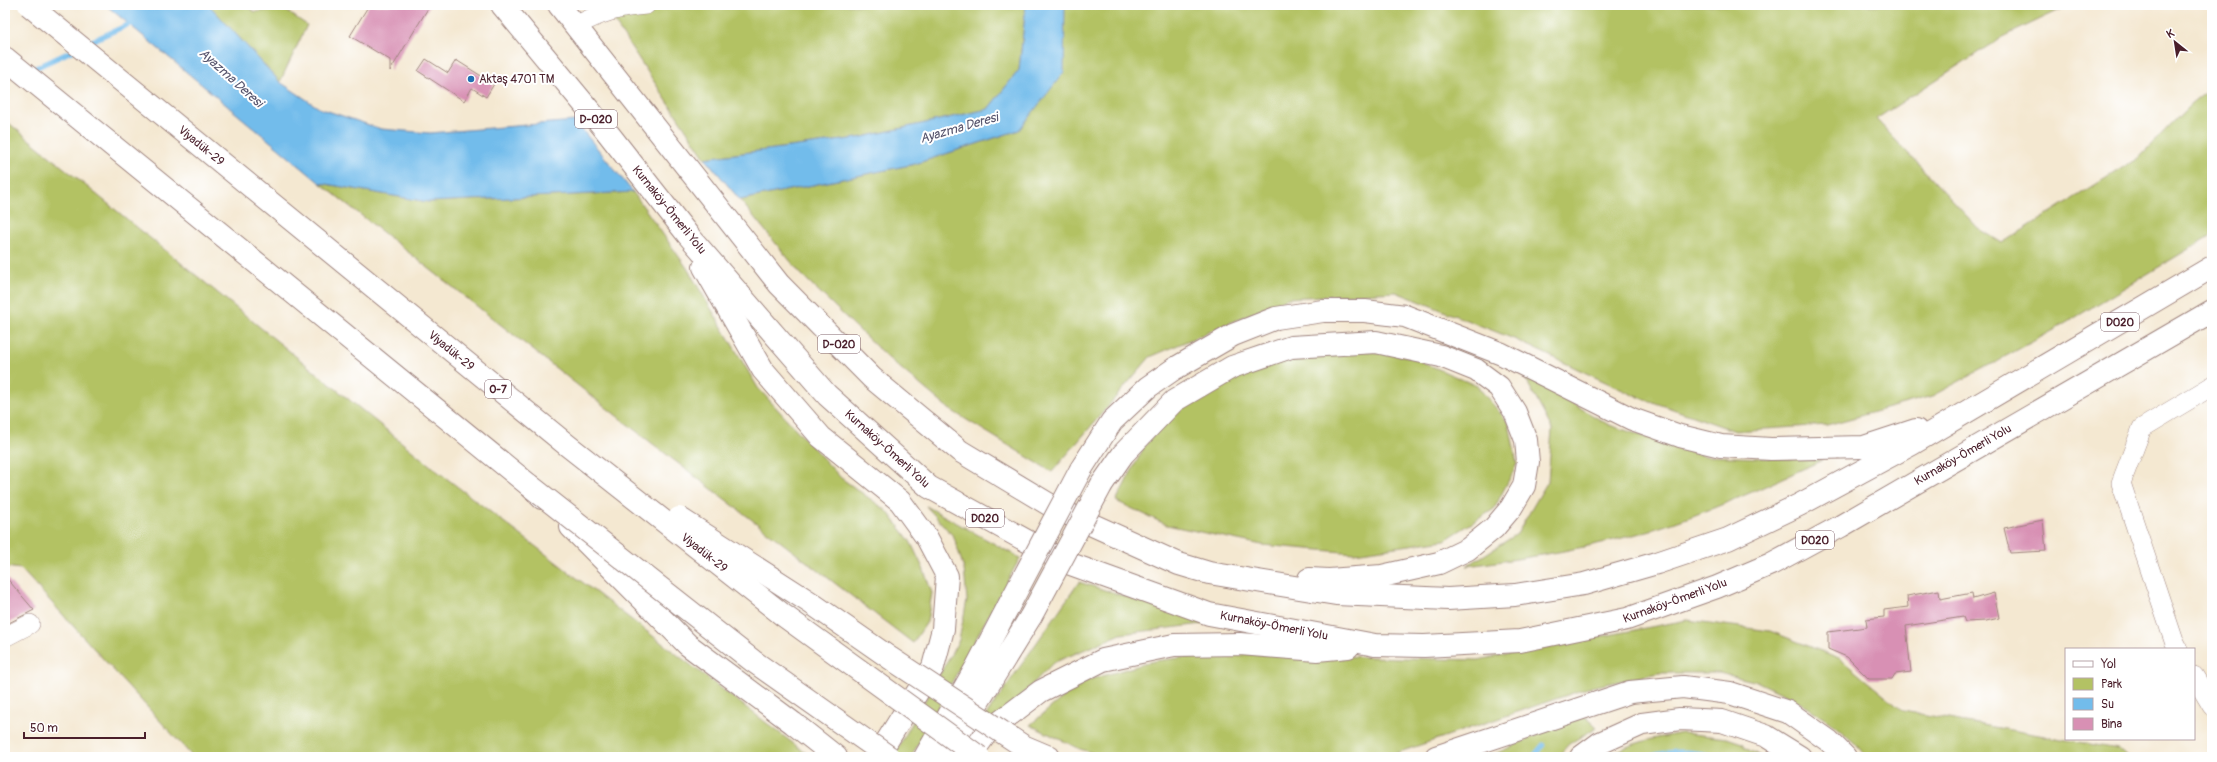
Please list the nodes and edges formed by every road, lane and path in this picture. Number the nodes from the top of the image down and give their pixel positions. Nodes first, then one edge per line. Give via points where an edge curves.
1 (29, 5) edge
2 (502, 5) edge
3 (559, 5) edge
4 (646, 5) edge
5 (576, 26) junction
6 (5, 58) edge
7 (688, 235) junction
8 (2212, 267) edge
9 (2212, 310) edge
10 (2028, 378) junction
11 (2212, 386) edge
12 (567, 445) junction
13 (530, 485) junction
14 (1209, 572) junction
15 (30, 624) dead end
16 (5, 638) edge
17 (1375, 645) junction
18 (2178, 648) edge
19 (2195, 678) edge
20 (2212, 706) edge
21 (836, 757) edge
22 (876, 757) edge
23 (889, 757) edge
24 (925, 757) edge
25 (944, 757) edge
26 (969, 757) edge
27 (979, 757) edge
28 (1049, 757) edge
29 (1436, 757) edge
30 (1581, 757) edge
31 (1800, 757) edge
32 (1845, 757) edge

1 - 12 highway, Viyadük-29 / O-7, bridge
2 - 7 highway, Kurnaköy-Ömerli Yolu / D-020
3 - 5 highway, D-020
4 - 5 street via 614,8
5 - 14 highway, D-020 via 779,284 872,378 960,451 1054,508 1179,564
6 - 13 highway
7 - 17 highway, Kurnaköy-Ömerli Yolu / D020 via 827,395 929,488 1065,562 1208,614
7 - 22 highway via 763,370 821,437 900,501 927,538 947,576 943,629 933,666
8 - 10 highway, D020
9 - 17 highway, Kurnaköy-Ömerli Yolu / D020 via 1841,526 1771,564 1717,587 1627,619 1520,641 1424,646
10 - 14 highway, D020 via 1825,491 1728,539 1584,584 1515,595 1448,599 1336,594
10 - 24 highway, bridge via 1908,434 1864,447 1771,449 1721,446 1680,436 1632,419 1502,354 1405,316 1365,311 1324,311 1276,318 1240,332 1174,369 1148,387 1112,421 1081,469 976,668
11 - 18 street via 2142,428 2121,482
12 - 27 highway, Viyadük-29 / O-7, bridge via 783,615
12 - 28 highway, bridge via 811,603 1023,746
13 - 21 highway, bridge via 688,645
13 - 23 highway, bridge via 753,661
14 - 25 highway, bridge via 1329,580 1382,576 1439,563 1468,549 1494,528 1511,508 1524,486 1528,462 1526,440 1516,412 1499,387 1476,370 1441,356 1376,342 1291,347 1232,366 1174,402 1123,454 1102,484 1030,616
15 - 16 street
17 - 26 highway via 1317,650 1240,644 1174,645 1103,660 1041,691 988,731
19 - 20 street
29 - 32 highway via 1630,692 1683,687 1730,693 1788,712 1829,741
30 - 31 highway via 1600,743 1642,724 1680,719 1722,721 1766,736

